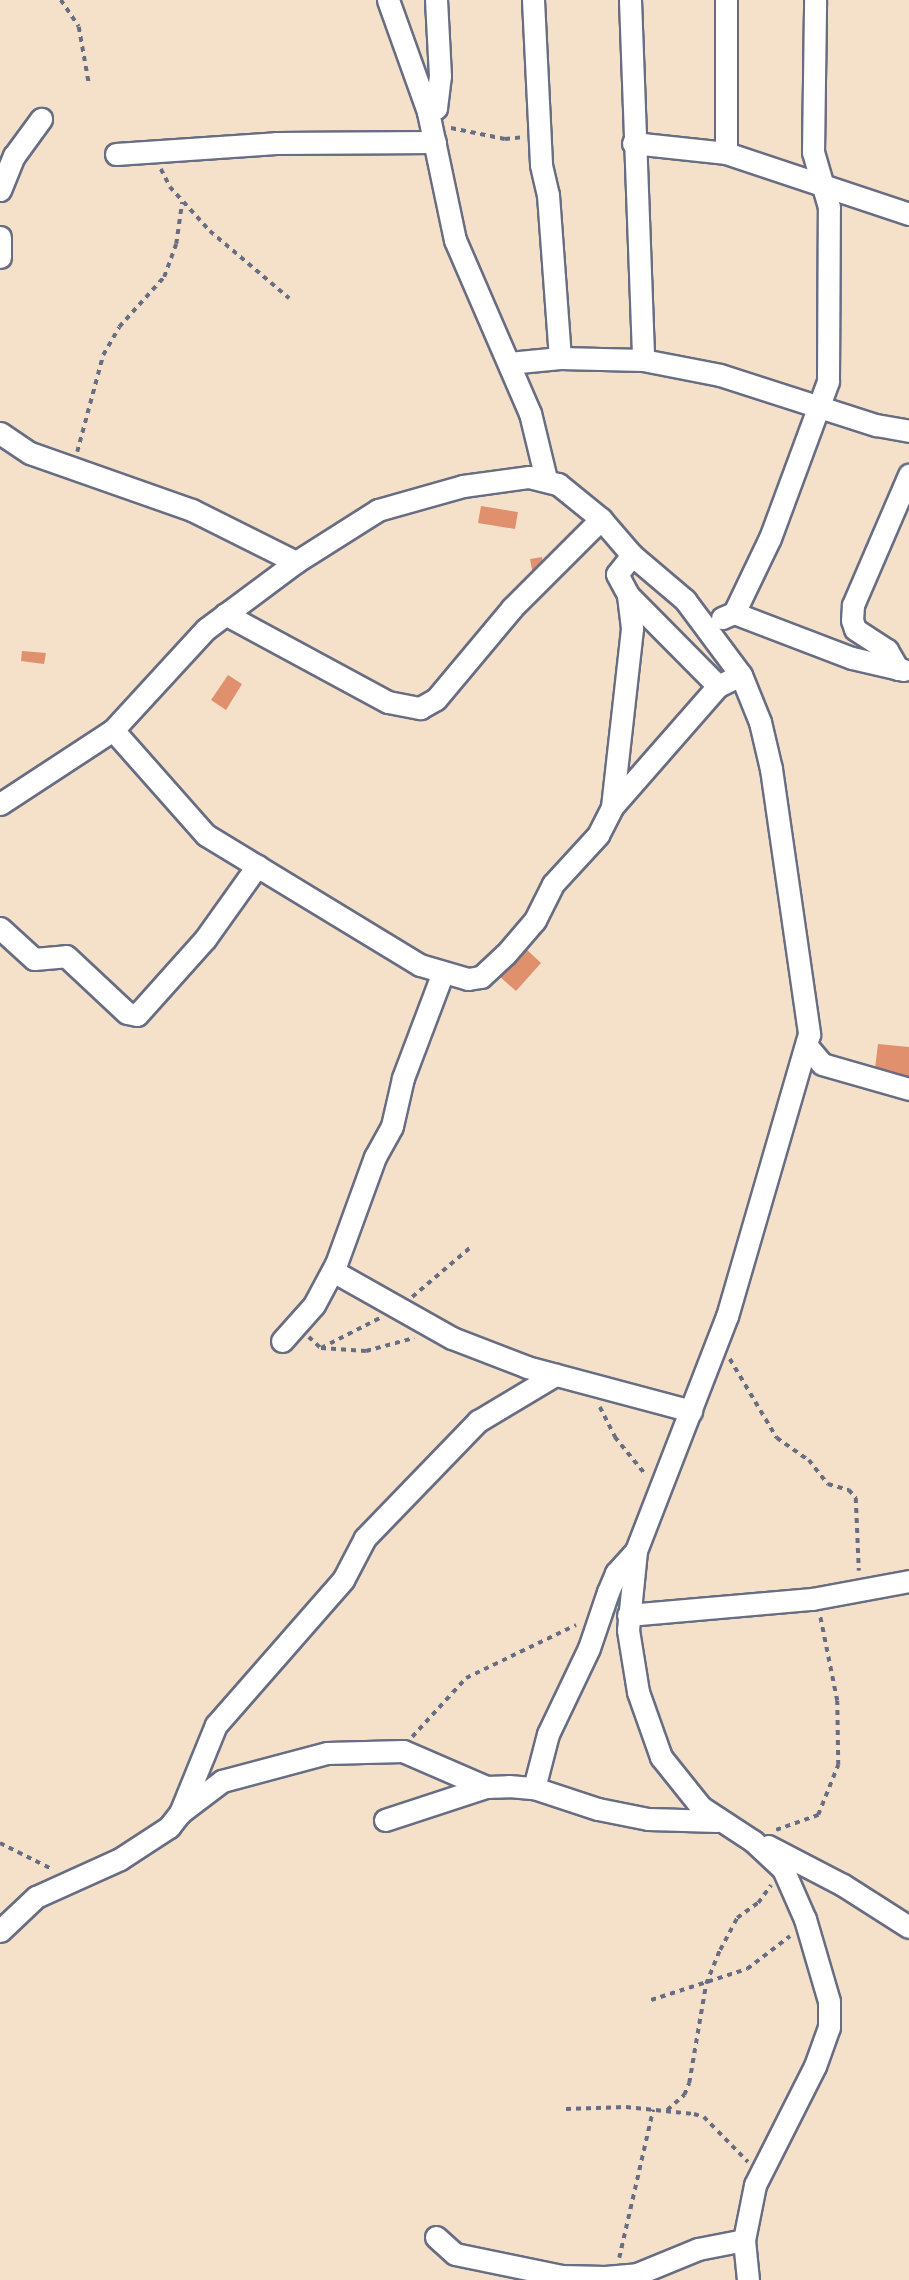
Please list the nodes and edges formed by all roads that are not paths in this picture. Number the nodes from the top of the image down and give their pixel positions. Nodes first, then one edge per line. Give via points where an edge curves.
1 (388, 0) edge
2 (436, 0) edge
3 (533, 0) edge
4 (630, 0) edge
5 (726, 0) edge
6 (815, 0) edge
7 (41, 119) dead end
8 (432, 128) junction
9 (633, 143) junction
10 (726, 153) junction
11 (116, 154) dead end
12 (821, 181) junction
13 (0, 190) edge
14 (908, 209) edge
15 (0, 237) edge
16 (0, 257) edge
17 (560, 358) junction
18 (643, 360) junction
19 (509, 363) junction
20 (820, 408) junction
21 (909, 431) edge
22 (0, 433) edge
23 (909, 475) edge
24 (546, 479) junction
25 (601, 519) junction
26 (632, 555) junction
27 (296, 562) junction
28 (628, 595) junction
29 (734, 613) junction
30 (225, 614) junction
31 (708, 624) junction
32 (904, 670) edge
33 (741, 675) junction
34 (718, 686) junction
35 (113, 730) junction
36 (0, 804) edge
37 (612, 807) junction
38 (257, 866) junction
39 (0, 928) edge
40 (442, 975) junction
41 (807, 1046) junction
42 (909, 1089) edge
43 (333, 1271) junction
44 (289, 1333) road end
45 (555, 1375) junction
46 (691, 1410) junction
47 (636, 1551) junction
48 (909, 1581) edge
49 (628, 1615) junction
50 (486, 1787) junction
51 (534, 1788) junction
52 (180, 1813) junction
53 (385, 1820) dead end
54 (717, 1821) junction
55 (751, 1840) junction
56 (909, 1927) edge
57 (0, 1931) edge
58 (436, 2237) dead end
59 (744, 2240) junction
60 (748, 2280) edge

1 - 8 street
2 - 8 street via 440,76
3 - 17 street via 539,133
4 - 9 street
5 - 10 street
6 - 12 street via 813,152
7 - 13 street via 14,156
8 - 11 street
8 - 19 street via 455,240
9 - 10 street
9 - 18 street
10 - 12 street
12 - 14 street
12 - 20 street via 829,207 829,348 828,381
15 - 16 street
17 - 18 street
17 - 19 street
18 - 20 street via 720,375
19 - 24 street via 530,413
20 - 21 street
20 - 29 street via 766,548
22 - 27 street via 30,453 192,510
23 - 32 street via 853,606 852,620 855,629 887,650
24 - 25 street
24 - 27 street via 464,486 378,510
25 - 26 street
25 - 30 street via 512,608 436,699 420,708 388,702
26 - 28 street via 617,573
26 - 31 street
27 - 30 street
28 - 34 street
28 - 37 street via 632,628
29 - 31 street
29 - 32 street via 852,658
30 - 35 street
31 - 33 street
33 - 34 street
33 - 41 street via 760,722 771,769 795,955 807,1005
34 - 37 street
35 - 36 street
35 - 38 street via 206,835
37 - 40 street via 598,835 553,884 535,920 490,971 468,979
38 - 39 street via 205,939 138,1015 127,1013 66,956 34,960
38 - 40 street
40 - 43 street via 403,1078 392,1126 375,1157
41 - 42 street via 822,1064
41 - 46 street via 718,1343
43 - 44 street
43 - 45 street via 440,1331
45 - 46 street
45 - 52 street via 478,1421 365,1538 343,1580 216,1725
46 - 47 street
47 - 49 street
47 - 51 street via 616,1573 548,1734
48 - 49 street via 817,1598
49 - 54 street via 638,1692 658,1750 680,1786
50 - 51 street
50 - 52 street via 418,1755 393,1750 308,1756 222,1781
50 - 53 street
51 - 54 street via 598,1809 656,1821
52 - 57 street via 145,1846 36,1897
54 - 55 street
55 - 56 street via 844,1885
55 - 59 street via 783,1869 805,1919 825,1983 829,2027 803,2095 761,2172
58 - 59 street via 455,2254 562,2276 612,2277 646,2271 698,2249
59 - 60 street

